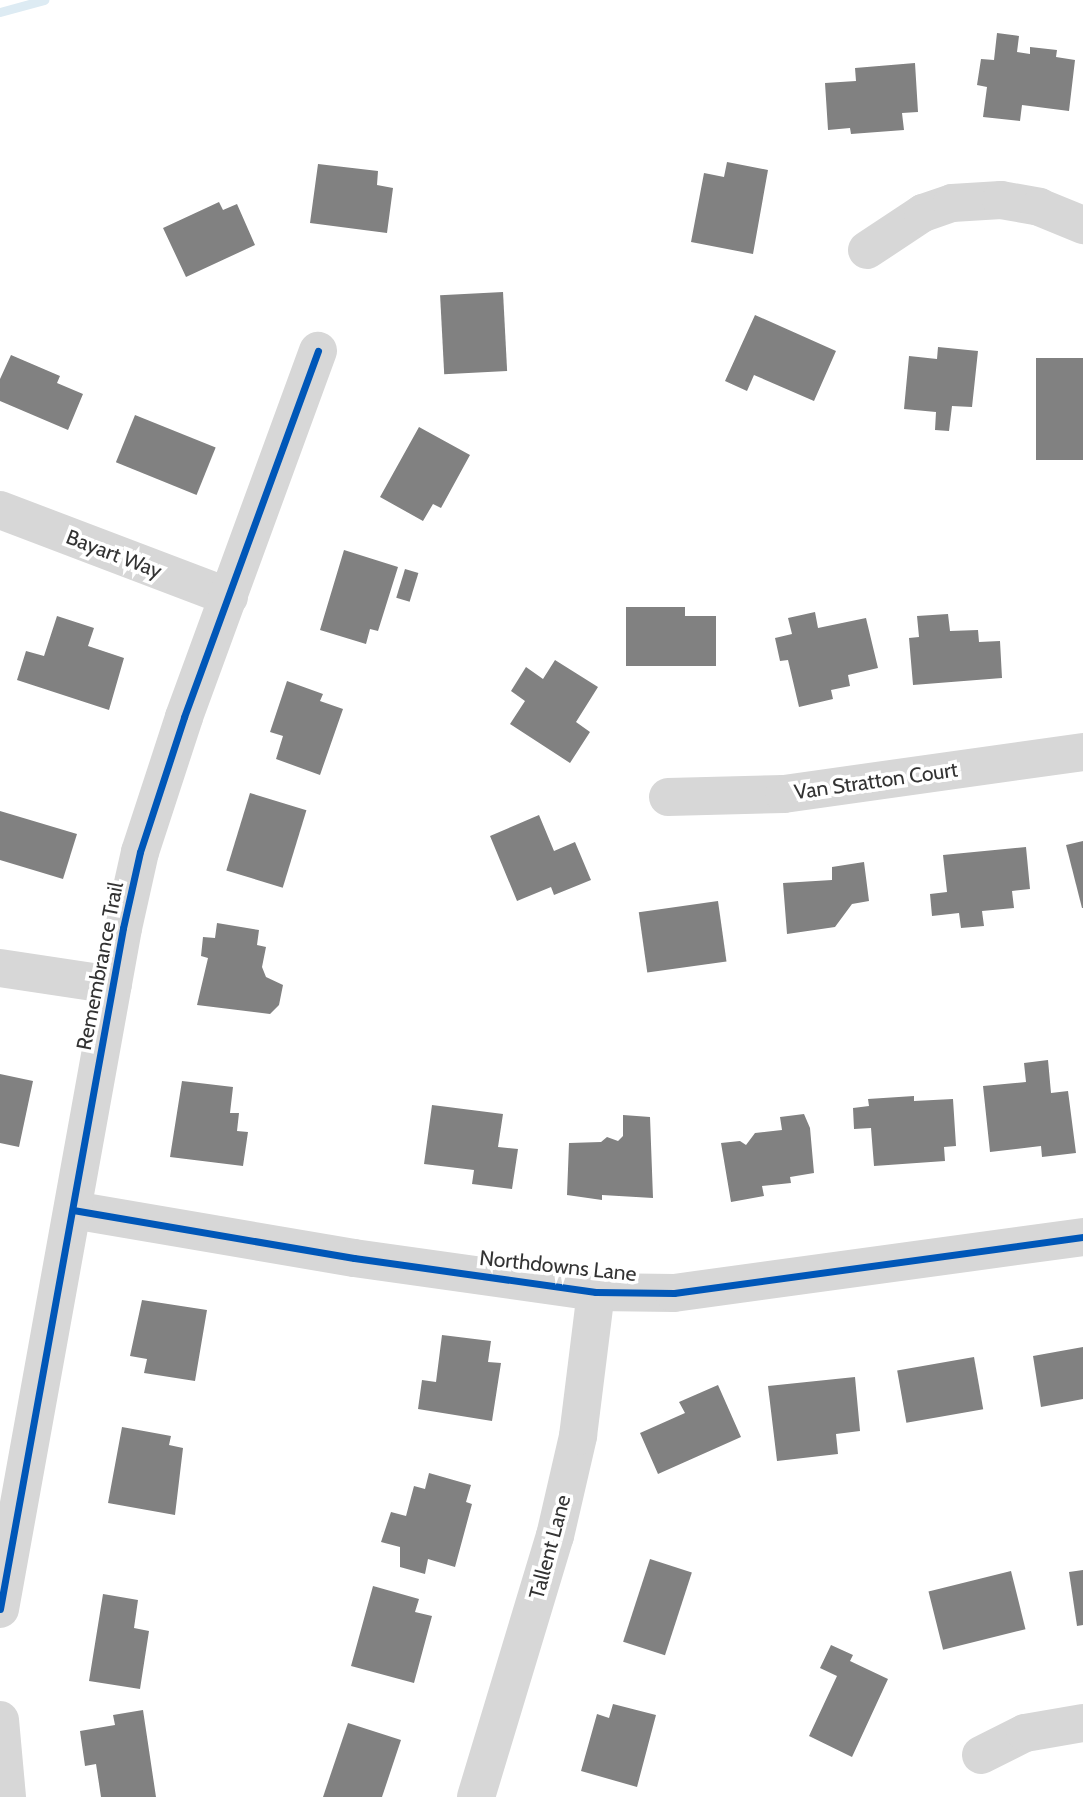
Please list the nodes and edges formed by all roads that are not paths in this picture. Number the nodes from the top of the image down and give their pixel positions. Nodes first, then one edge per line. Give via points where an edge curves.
1 (1083, 225) edge
2 (867, 250) dead end
3 (318, 351) dead end
4 (0, 510) edge
5 (229, 597) junction
6 (1083, 752) edge
7 (668, 797) dead end
8 (0, 968) edge
9 (113, 985) junction
10 (73, 1210) junction
11 (1083, 1237) edge
12 (596, 1292) junction
13 (0, 1609) edge
14 (0, 1720) edge
15 (1083, 1723) edge
16 (981, 1755) dead end
17 (7, 1797) edge
18 (476, 1797) edge

1 - 2 street via 1039,207 1001,200 952,203 923,213
3 - 5 street, Remembrance Trail
4 - 5 street, Bayart Way
5 - 9 street, Remembrance Trail via 141,852
6 - 7 street, Van Stratton Court via 784,794
8 - 9 street
9 - 10 street, Remembrance Trail
10 - 12 street, Northdowns Lane via 354,1258
10 - 13 street, Remembrance Trail
11 - 12 street, Northdowns Lane via 674,1293
12 - 18 street, Tallent Lane via 578,1436 555,1536
14 - 17 street
15 - 16 street via 1025,1732

